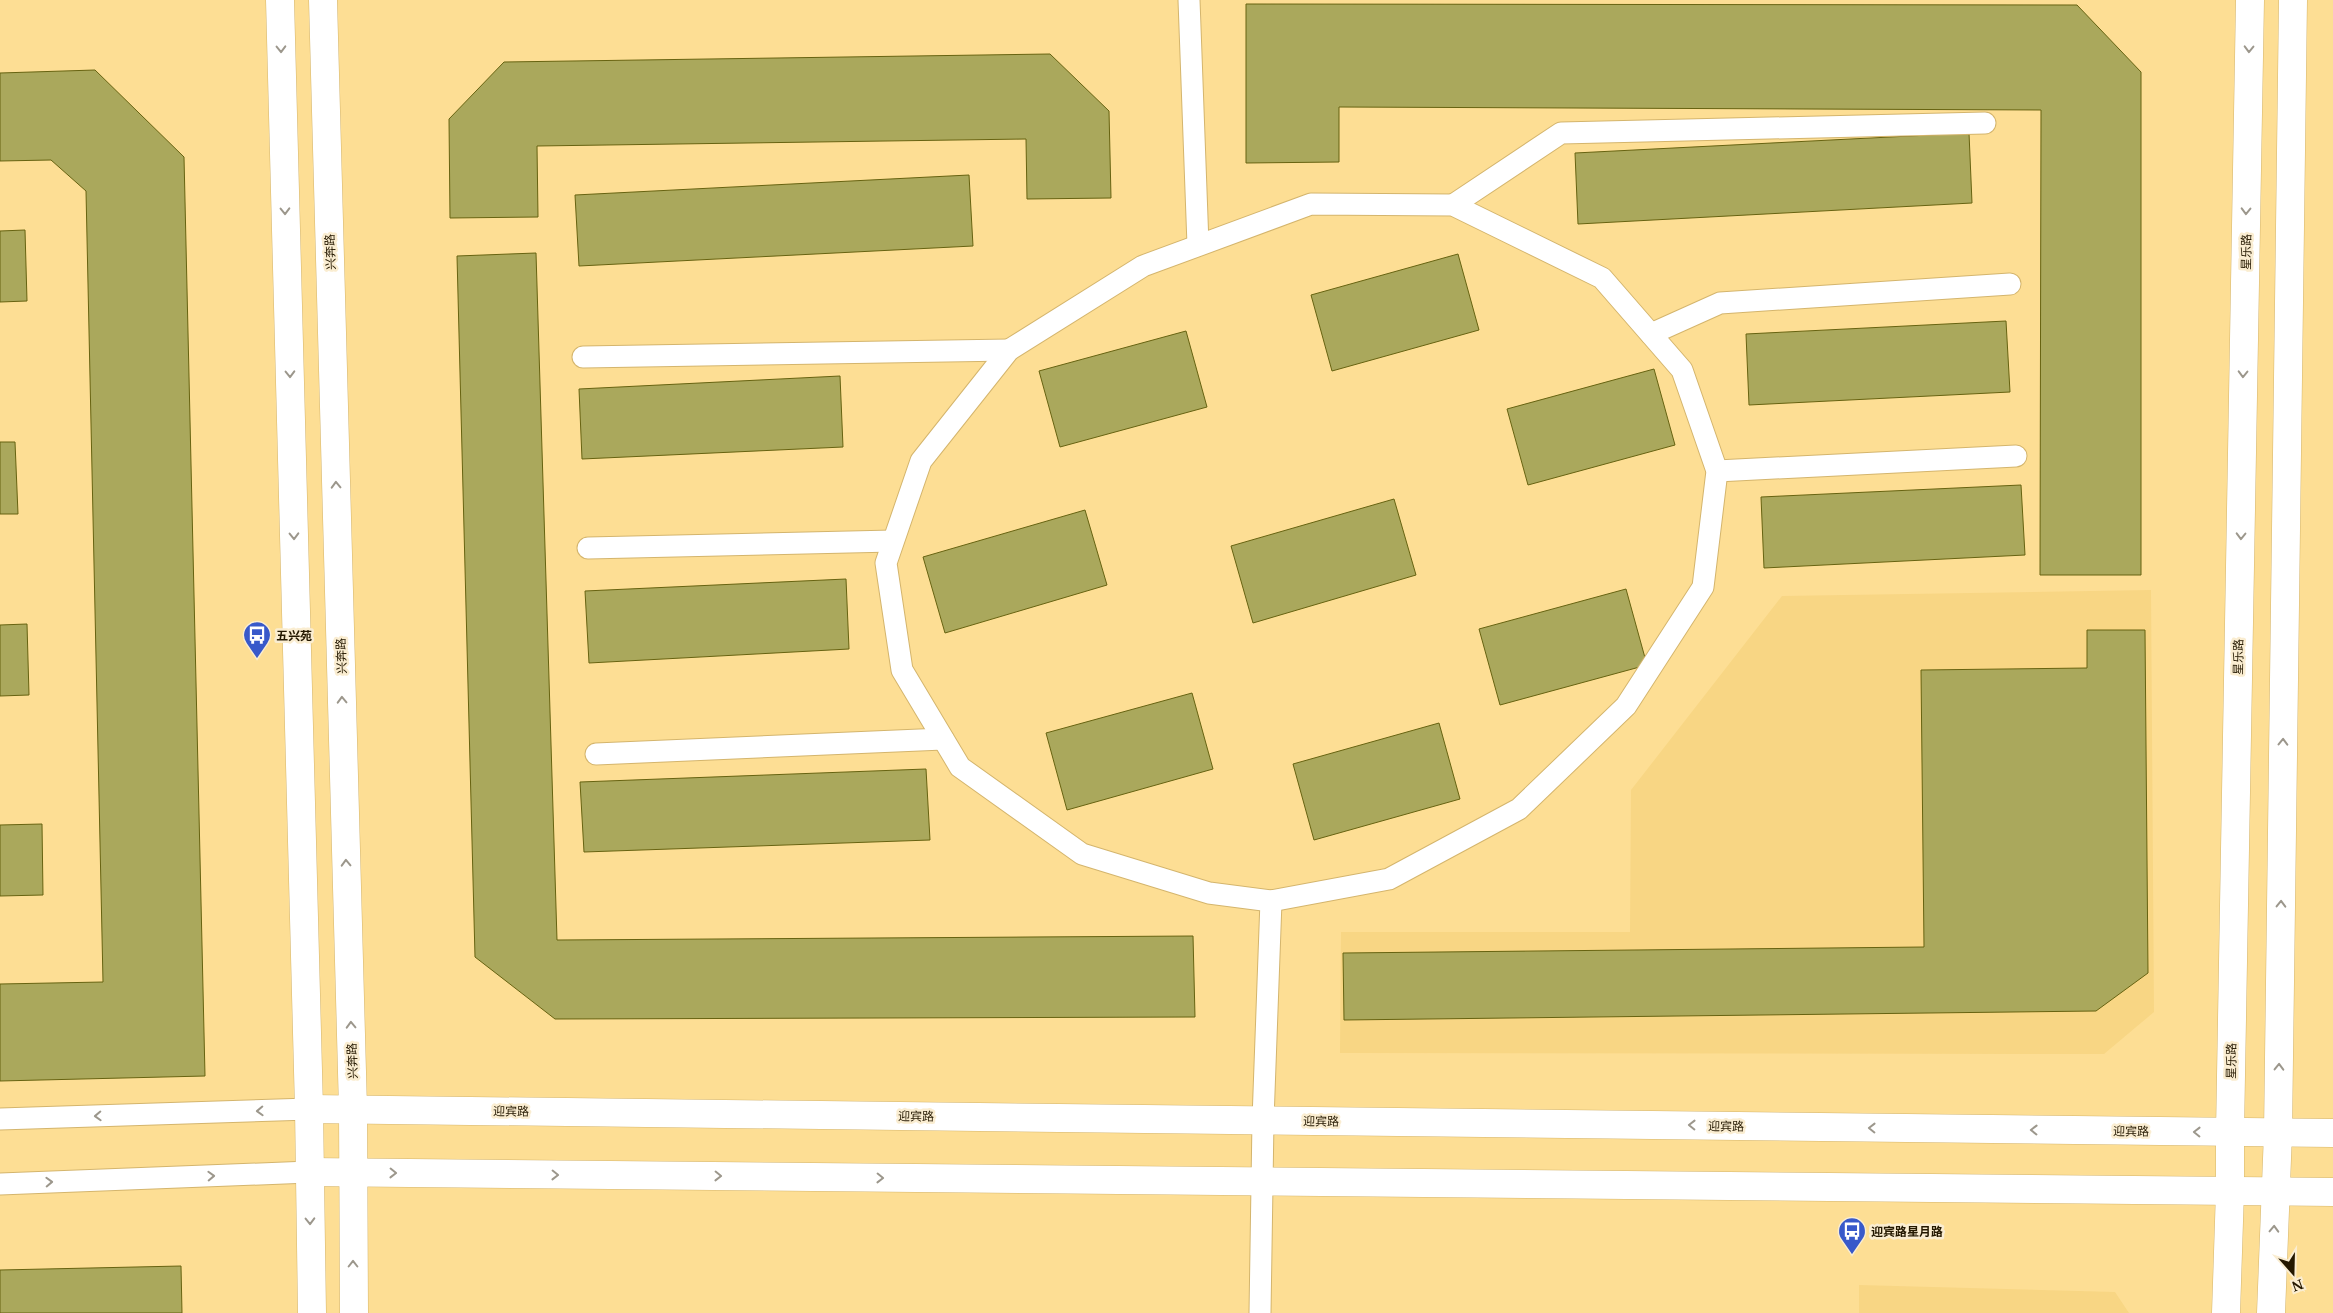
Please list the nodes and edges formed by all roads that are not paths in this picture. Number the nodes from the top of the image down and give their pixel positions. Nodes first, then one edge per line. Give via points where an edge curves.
1 (280, 0) edge
2 (323, 0) edge
3 (1189, 0) edge
4 (2250, 0) edge
5 (2293, 0) edge
6 (1985, 123) dead end
7 (1453, 205) junction
8 (1198, 245) junction
9 (2010, 284) dead end
10 (1651, 334) junction
11 (1009, 350) junction
12 (583, 357) dead end
13 (2016, 456) dead end
14 (1717, 471) junction
15 (893, 541) junction
16 (588, 548) dead end
17 (943, 739) junction
18 (596, 754) dead end
19 (1271, 901) junction
20 (309, 1109) junction
21 (353, 1109) junction
22 (0, 1119) edge
23 (1262, 1120) junction
24 (2230, 1132) junction
25 (2278, 1132) junction
26 (2333, 1133) edge
27 (309, 1172) junction
28 (353, 1173) junction
29 (1262, 1181) junction
30 (0, 1184) edge
31 (2230, 1191) junction
32 (2275, 1191) junction
33 (2333, 1192) edge
34 (312, 1313) edge
35 (354, 1313) edge
36 (1260, 1313) edge
37 (2226, 1313) edge
38 (2270, 1313) edge

1 -> 20 street
21 -> 2 street, 兴奔路
3 - 8 lane
4 -> 24 street, 星乐路
25 -> 5 street
6 - 7 lane via 1561,133
7 - 8 lane via 1310,204
7 - 10 lane via 1602,278
8 - 11 lane via 1143,266
9 - 10 lane via 1720,303
10 - 14 lane via 1682,370
11 - 12 lane
11 - 15 lane via 920,461
13 - 14 lane
14 - 19 lane via 1703,586 1626,706 1519,809 1389,879
15 - 16 lane
15 - 17 lane via 886,563 902,670
17 - 18 lane
17 - 19 lane via 960,767 1082,854 1209,893
19 - 23 lane
20 - 21 street, 迎宾路
20 -> 22 lane
20 - 27 street
21 - 23 street, 迎宾路
21 - 28 street, 兴奔路
24 -> 23 street, 迎宾路
23 - 29 lane
24 - 25 street, 迎宾路
24 - 31 street, 星乐路
25 - 26 street, 迎宾路
25 - 32 street
27 - 28 street
30 -> 27 lane
27 -> 34 street
28 -> 29 street
35 -> 28 street, 兴奔路
29 - 31 street
29 - 36 lane
31 - 32 street
31 - 37 street, 星乐路
32 - 33 street
38 -> 32 street

